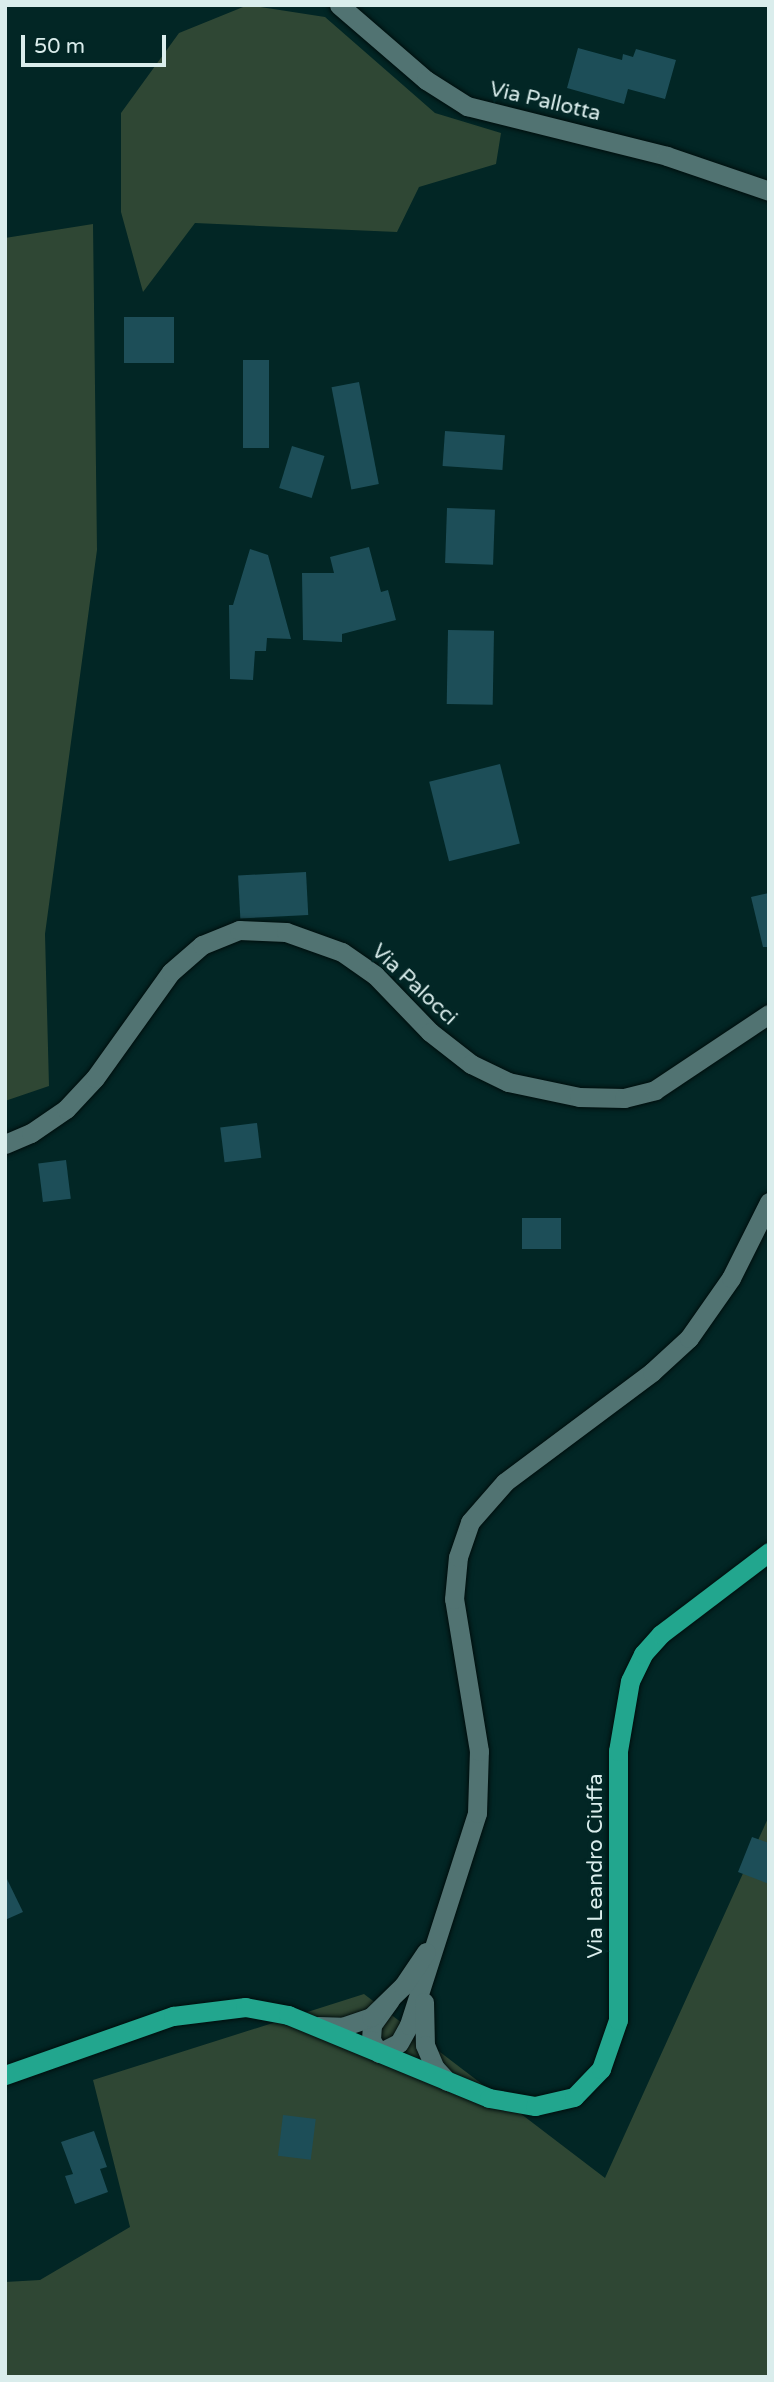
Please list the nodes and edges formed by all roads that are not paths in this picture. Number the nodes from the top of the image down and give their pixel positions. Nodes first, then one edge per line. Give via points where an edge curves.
1 (339, 5) edge
2 (769, 191) edge
3 (769, 1014) edge
4 (5, 1144) edge
5 (769, 1202) edge
6 (769, 1552) edge
7 (440, 1926) junction
8 (427, 1975) junction
9 (390, 2000) junction
10 (314, 2025) junction
11 (379, 2053) junction
12 (5, 2075) edge
13 (447, 2081) junction

1 - 2 street, Via Pallotta via 415,72 467,106 667,156
3 - 4 street, Via Palocci via 655,1090 624,1098 579,1097 508,1082 471,1064 430,1032 375,975 342,952 286,932 239,930 214,938 179,964 77,1098 50,1122
5 - 7 street via 731,1278 689,1338 652,1372 505,1482 476,1513 466,1532 457,1557 454,1599 477,1736 480,1792 471,1839
6 - 13 main road, Via Leandro Ciuffa via 654,1640 627,1688 618,1751 619,2008 601,2070 578,2094 549,2106 489,2098
7 - 8 street
7 - 9 street via 410,1978
8 - 11 street via 403,2037
8 - 13 street via 425,2045
9 - 10 street via 356,2024
9 - 11 street via 372,2025 371,2040
10 - 11 main road, Via Leandro Ciuffa
10 - 12 main road, Via Leandro Ciuffa via 256,2008 200,2010
11 - 13 main road, Via Leandro Ciuffa

